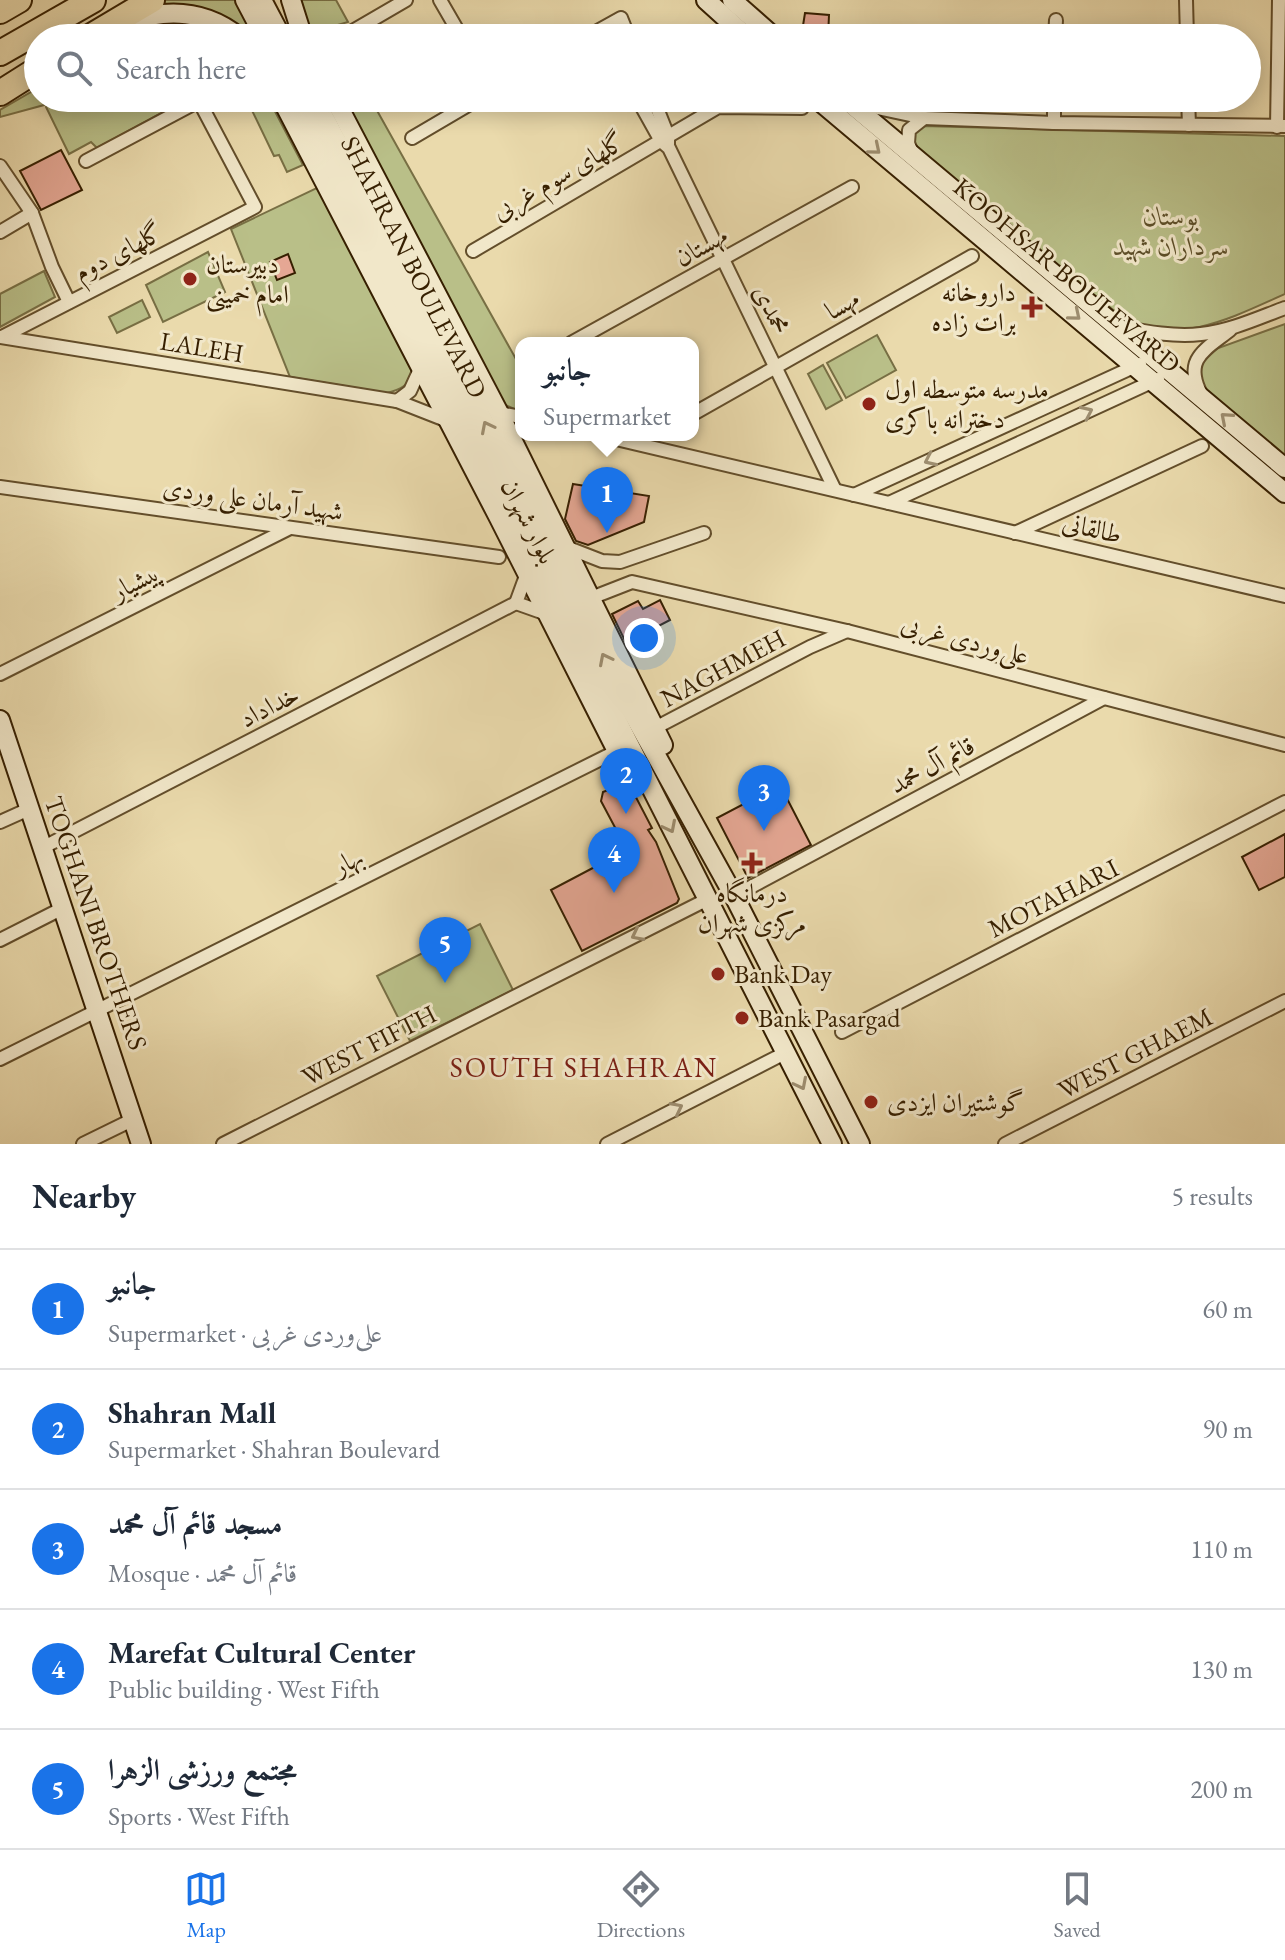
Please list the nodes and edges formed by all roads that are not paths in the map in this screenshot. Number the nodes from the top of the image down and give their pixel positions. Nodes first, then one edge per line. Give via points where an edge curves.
1 (19, 0) edge
2 (93, 0) edge
3 (152, 0) edge
4 (245, 0) edge
5 (262, 0) edge
6 (291, 0) edge
7 (406, 0) edge
8 (440, 0) edge
9 (706, 0) edge
10 (732, 0) edge
11 (1186, 0) edge
12 (1279, 0) edge
13 (0, 11) edge
14 (1056, 20) dead end
15 (51, 24) edge
16 (112, 24) edge
17 (123, 24) edge
18 (217, 24) edge
19 (258, 24) edge
20 (275, 24) edge
21 (299, 24) edge
22 (365, 24) edge
23 (454, 24) edge
24 (733, 24) edge
25 (759, 24) edge
26 (1056, 24) edge
27 (1187, 24) edge
28 (24, 39) edge
29 (0, 53) edge
30 (24, 78) edge
31 (0, 93) edge
32 (178, 112) edge
33 (205, 112) edge
34 (288, 112) edge
35 (304, 112) edge
36 (321, 112) edge
37 (341, 112) edge
38 (456, 112) edge
39 (646, 112) edge
40 (657, 112) edge
41 (711, 112) edge
42 (820, 112) edge
43 (861, 112) edge
44 (888, 112) edge
45 (1054, 112) edge
46 (1189, 112) edge
47 (924, 118) junction
48 (1054, 123) junction
49 (1189, 125) junction
50 (1281, 126) edge
51 (412, 138) dead end
52 (666, 142) junction
53 (914, 157) junction
54 (86, 161) dead end
55 (0, 166) edge
56 (852, 187) dead end
57 (32, 213) junction
58 (0, 232) edge
59 (473, 251) dead end
60 (972, 256) dead end
61 (723, 259) junction
62 (69, 302) junction
63 (1285, 308) edge
64 (1117, 327) junction
65 (1232, 328) junction
66 (1, 337) edge
67 (582, 337) edge
68 (1154, 358) junction
69 (1135, 366) junction
70 (421, 367) junction
71 (775, 368) junction
72 (1173, 373) junction
73 (1154, 381) junction
74 (1203, 398) junction
75 (397, 401) junction
76 (699, 411) edge
77 (499, 413) junction
78 (515, 416) edge
79 (448, 421) junction
80 (515, 434) edge
81 (625, 441) edge
82 (521, 442) edge
83 (1202, 446) dead end
84 (1285, 468) edge
85 (0, 487) edge
86 (835, 490) junction
87 (1285, 493) edge
88 (854, 495) junction
89 (889, 503) junction
90 (291, 527) junction
91 (704, 533) dead end
92 (1015, 533) junction
93 (566, 547) junction
94 (499, 557) dead end
95 (630, 558) junction
96 (527, 573) junction
97 (632, 582) junction
98 (1285, 596) edge
99 (591, 598) junction
100 (518, 599) junction
101 (547, 614) junction
102 (809, 622) junction
103 (847, 631) junction
104 (810, 647) junction
105 (0, 674) edge
106 (1104, 698) junction
107 (0, 720) edge
108 (655, 728) junction
109 (1285, 745) edge
110 (617, 751) junction
111 (671, 783) junction
112 (652, 791) junction
113 (1285, 802) edge
114 (29, 809) junction
115 (0, 822) edge
116 (42, 848) junction
117 (734, 896) junction
118 (706, 900) junction
119 (63, 908) junction
120 (0, 940) edge
121 (1285, 1001) edge
122 (97, 1010) junction
123 (842, 1032) dead end
124 (785, 1053) junction
125 (0, 1059) edge
126 (134, 1119) junction
127 (83, 1144) edge
128 (141, 1144) edge
129 (223, 1144) edge
130 (607, 1144) edge
131 (832, 1144) edge
132 (860, 1144) edge
133 (1005, 1144) edge

1 - 13 highway
2 - 15 highway
3 - 16 highway
4 - 19 main road
5 - 20 main road
6 - 21 main road
7 - 22 street
8 - 23 street
9 - 24 main road
10 - 25 main road
11 - 27 street
12 - 50 street
14 - 26 street
17 - 18 main road via 178,13
28 - 29 highway
30 - 31 highway
32 - 54 street, گلهای دوم
33 - 62 street, گلهای دوم via 255,207
34 - 70 main road, بلوار شهران
35 - 112 main road, SHAHRAN BOULEVARD
111 -> 36 main road, SHAHRAN BOULEVARD
37 - 77 main road, SHAHRAN BOULEVARD
38 - 51 street
39 - 52 street
40 - 52 street
41 - 52 street, گلهای سوم غربی
42 -> 69 main road, KOOHSAR BOULEVARD
43 - 53 main road, KOOHSAR BOULEVARD
44 - 47 street
45 - 48 street
46 - 49 street
47 - 48 street
47 - 53 street via 909,130
48 - 49 street
49 - 50 street
52 - 59 street, گلهای سوم غربی
52 - 61 street, محمدی
53 - 64 main road, KOOHSAR BOULEVARD
55 - 57 street
56 - 61 street, مهستان
57 - 58 street
57 - 62 street
60 - 71 street, مهسا
61 - 67 street, مهستان
61 - 71 street, محمدی
62 - 66 street, گلهای دوم
63 - 65 street
64 - 65 street via 1201,334
64 - 68 main road, KOOHSAR BOULEVARD
65 - 74 street via 1195,362 1193,380
66 - 75 street, LALEH
68 - 69 street
68 - 72 main road, KOOHSAR BOULEVARD
69 - 73 main road, KOOHSAR BOULEVARD
69 -> 88 street
70 - 75 street via 410,391
70 - 79 main road, بلوار شهران
71 - 76 street, مهسا
71 - 86 street, محمدی
72 - 73 street
72 - 74 main road, KOOHSAR BOULEVARD
73 - 87 main road, KOOHSAR BOULEVARD
89 -> 73 street
84 -> 74 main road, KOOHSAR BOULEVARD
75 - 79 street, LALEH
77 - 78 street
77 - 80 main road, SHAHRAN BOULEVARD
79 - 96 main road, بلوار شهران
81 - 86 street, طالقانی
82 - 93 main road, SHAHRAN BOULEVARD
83 - 92 street
85 - 90 street, شهید آرمان علی وردی
86 - 88 street, طالقانی
88 - 89 street, طالقانی
89 - 92 street, طالقانی
90 - 94 street, شهید آرمان علی وردی
90 - 105 street, پیشیار
91 - 95 street
92 - 98 street, طالقانی
93 - 95 street via 609,562
93 - 99 main road, SHAHRAN BOULEVARD
95 - 97 street
96 - 100 street
96 - 101 main road, بلوار شهران
97 - 99 street
97 - 102 street, علی‌وردی غربی
99 - 108 main road, SHAHRAN BOULEVARD
100 - 101 street
100 - 116 street, خداداد
101 - 110 main road, بلوار شهران
102 - 103 street, علی‌وردی غربی
102 - 104 street
103 - 104 street, NAGHMEH
103 - 106 street, علی‌وردی غربی
104 - 108 street, NAGHMEH
106 - 109 street, علی‌وردی غربی
106 - 117 street, قائم آل محمد
107 - 114 main road, TOGHANI BROTHERS
108 - 111 main road, SHAHRAN BOULEVARD via 668,754
110 - 112 main road, بلوار شهران
110 - 122 street, بهار
111 - 117 main road, SHAHRAN BOULEVARD
112 -> 118 main road, SHAHRAN BOULEVARD
113 - 123 street, MOTAHARI
114 - 115 street
114 - 116 main road, TOGHANI BROTHERS
116 - 119 main road, TOGHANI BROTHERS
117 - 132 main road, SHAHRAN BOULEVARD
118 - 124 main road, SHAHRAN BOULEVARD
118 -> 129 street, WEST FIFTH
119 - 120 street
119 - 122 main road, TOGHANI BROTHERS
121 - 133 street, WEST GHAEM
122 - 125 street, بهار
122 - 126 main road, TOGHANI BROTHERS
130 -> 124 street
124 -> 131 main road, SHAHRAN BOULEVARD
126 - 127 street
126 - 128 main road, TOGHANI BROTHERS

